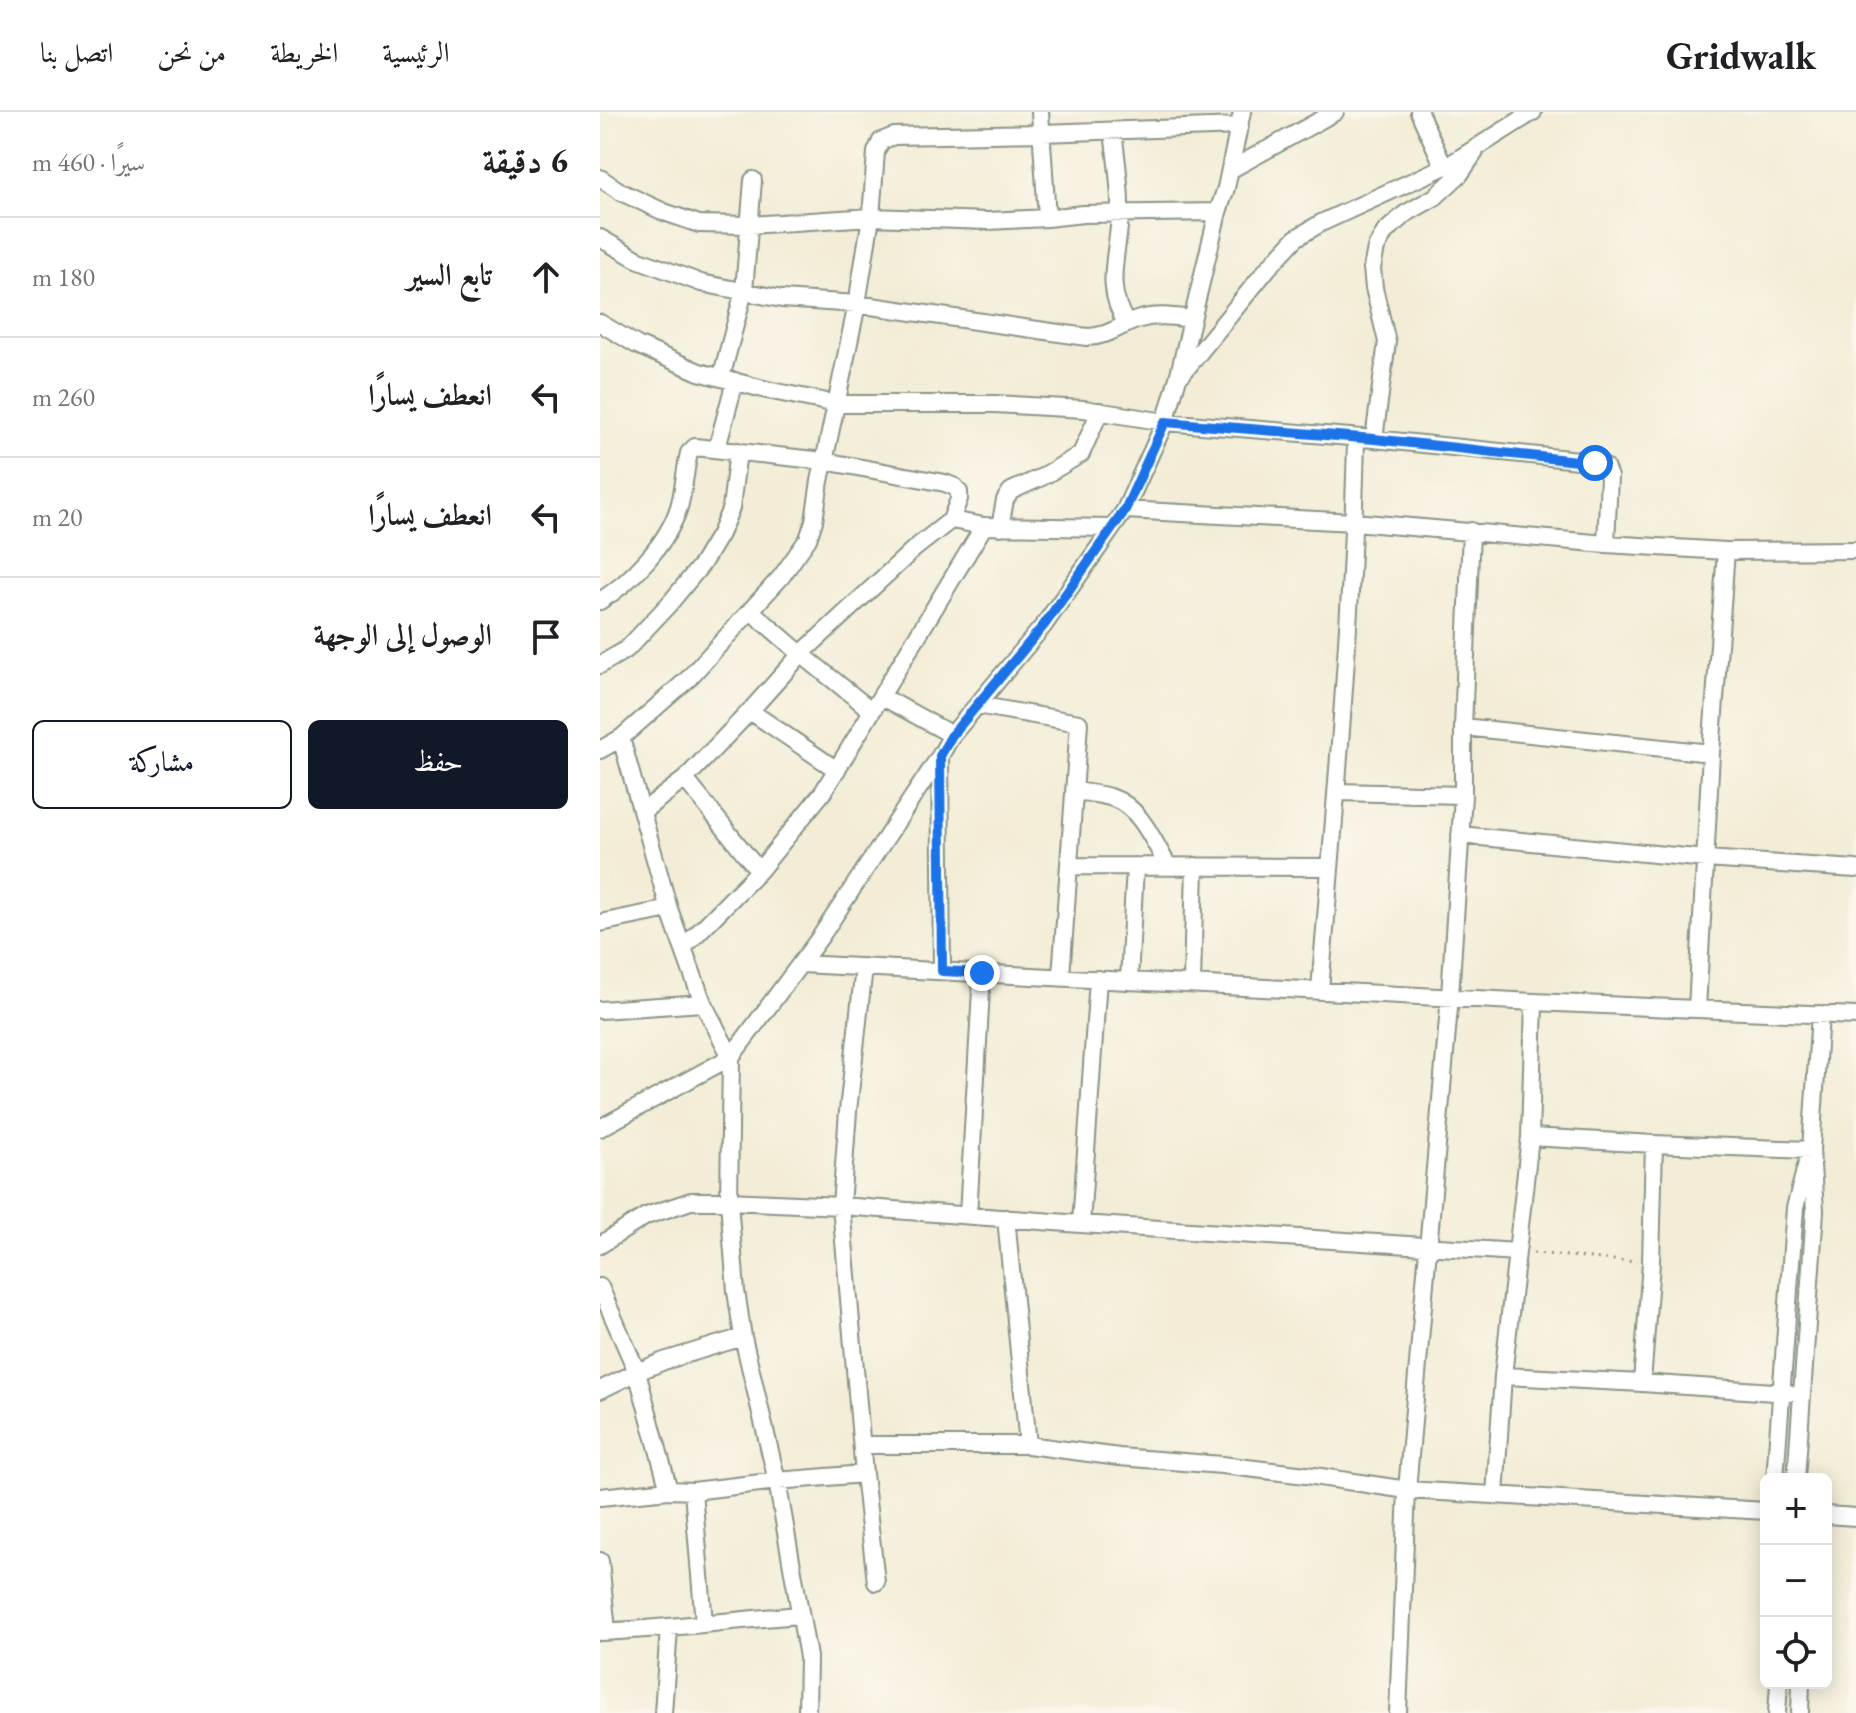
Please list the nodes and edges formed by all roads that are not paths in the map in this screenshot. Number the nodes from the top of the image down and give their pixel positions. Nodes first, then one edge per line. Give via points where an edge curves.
1 (1040, 112) edge
2 (1335, 112) edge
3 (1419, 112) edge
4 (1533, 112) edge
5 (1241, 119) edge
6 (1113, 131) junction
7 (1042, 133) junction
8 (1478, 147) junction
9 (1444, 167) junction
10 (1230, 170) junction
11 (600, 178) edge
12 (753, 180) dead end
13 (1120, 212) junction
14 (1218, 212) junction
15 (871, 217) junction
16 (1047, 218) junction
17 (749, 225) junction
18 (600, 238) edge
19 (744, 291) junction
20 (857, 304) junction
21 (1192, 319) junction
22 (600, 323) edge
23 (1127, 324) junction
24 (1178, 378) junction
25 (728, 380) junction
26 (837, 404) junction
27 (1100, 411) junction
28 (1165, 422) junction
29 (1356, 439) junction
30 (1374, 439) junction
31 (717, 448) junction
32 (738, 451) junction
33 (824, 461) junction
34 (1125, 510) junction
35 (951, 520) junction
36 (1354, 522) junction
37 (992, 526) junction
38 (1112, 528) junction
39 (1471, 531) junction
40 (1606, 544) junction
41 (1856, 550) edge
42 (1726, 551) junction
43 (600, 601) edge
44 (751, 611) junction
45 (801, 654) junction
46 (600, 665) edge
47 (877, 703) junction
48 (977, 705) junction
49 (750, 711) junction
50 (1463, 727) junction
51 (952, 735) junction
52 (621, 738) junction
53 (600, 750) edge
54 (1711, 753) junction
55 (940, 756) junction
56 (837, 770) junction
57 (685, 779) junction
58 (1075, 791) junction
59 (1337, 792) junction
60 (1463, 795) junction
61 (643, 811) junction
62 (1460, 835) junction
63 (1706, 859) junction
64 (1069, 866) junction
65 (1135, 866) junction
66 (1168, 866) junction
67 (1195, 866) junction
68 (1330, 867) junction
69 (1856, 869) edge
70 (759, 871) junction
71 (669, 909) junction
72 (600, 923) edge
73 (683, 948) junction
74 (801, 964) junction
75 (864, 967) junction
76 (942, 971) junction
77 (982, 973) junction
78 (1061, 977) junction
79 (1098, 979) junction
80 (1129, 980) junction
81 (1192, 983) junction
82 (1320, 990) junction
83 (1450, 996) junction
84 (1534, 1002) junction
85 (703, 1003) junction
86 (1697, 1009) junction
87 (600, 1010) edge
88 (1820, 1014) junction
89 (1856, 1016) edge
90 (731, 1057) junction
91 (600, 1128) edge
92 (1530, 1137) junction
93 (1654, 1144) junction
94 (1811, 1150) junction
95 (729, 1201) junction
96 (841, 1206) junction
97 (968, 1215) junction
98 (1006, 1218) junction
99 (1081, 1224) junction
100 (600, 1245) edge
101 (1429, 1246) junction
102 (1517, 1252) junction
103 (600, 1287) edge
104 (743, 1337) junction
105 (637, 1372) junction
106 (1503, 1376) junction
107 (1642, 1383) junction
108 (600, 1390) edge
109 (1781, 1392) junction
110 (1801, 1393) junction
111 (862, 1445) junction
112 (1028, 1445) junction
113 (1775, 1473) edge
114 (1796, 1473) edge
115 (864, 1474) junction
116 (777, 1481) junction
117 (669, 1490) junction
118 (1407, 1490) junction
119 (693, 1491) junction
120 (1495, 1495) junction
121 (600, 1497) edge
122 (1760, 1511) edge
123 (1832, 1515) edge
124 (1856, 1517) edge
125 (600, 1561) edge
126 (876, 1582) dead end
127 (800, 1615) junction
128 (704, 1623) junction
129 (669, 1628) junction
130 (604, 1632) edge
131 (1779, 1689) edge
132 (1801, 1689) edge
133 (663, 1713) edge
134 (807, 1713) edge
135 (1398, 1713) edge
136 (1777, 1713) edge
137 (1800, 1713) edge

1 - 7 street
2 - 10 street
3 - 9 street
4 - 8 street
5 - 6 street
5 - 10 street
6 - 7 street
6 - 13 street
7 - 15 street via 886,138 876,152
7 - 16 street
8 - 9 street
8 - 30 street via 1460,174 1405,214 1376,248 1374,288 1387,342
9 - 24 street via 1296,238
10 - 14 street
11 - 17 street via 699,224
12 - 17 street
13 - 14 street
13 - 16 street
13 - 23 street via 1113,288
14 - 21 street
15 - 16 street
15 - 17 street
15 - 20 street
17 - 19 street
18 - 19 street via 637,259 701,283
19 - 20 street
19 - 25 street
20 - 23 street via 1087,337
20 - 26 street
21 - 23 street via 1158,316
21 - 24 street
22 - 25 street via 637,345
24 - 28 street
25 - 26 street
25 - 31 street
26 - 27 street via 995,404
26 - 33 street
27 - 28 street
27 - 37 street via 1081,454 1011,491
28 - 29 street
28 - 34 street
29 - 30 street
29 - 36 street
30 - 40 street via 1600,465 1609,477
31 - 32 street
31 - 43 street via 690,450 667,533 641,568
32 - 33 street
32 - 46 street via 731,508 702,564 627,649
33 - 35 street via 955,487 959,496
33 - 44 street via 808,539
34 - 36 street
34 - 38 street
35 - 37 street
35 - 45 street
36 - 39 street
36 - 59 street
37 - 38 street
37 - 47 street
38 - 48 street via 1044,625
39 - 40 street
39 - 50 street
40 - 42 street
41 - 42 street
42 - 54 street
44 - 45 street
44 - 52 street via 688,679
45 - 47 street
45 - 49 street
47 - 51 street
47 - 56 street
48 - 51 street
48 - 58 street via 1079,723
49 - 56 street
49 - 57 street
50 - 54 street
50 - 60 street
51 - 55 street
52 - 53 street
52 - 61 street
54 - 63 street
55 - 74 street
55 - 76 street
56 - 70 street
57 - 61 street
57 - 70 street
58 - 64 street
58 - 66 street via 1129,805
59 - 60 street
59 - 68 street
60 - 62 street
61 - 71 street
62 - 63 street
62 - 83 street
63 - 69 street
63 - 86 street
64 - 65 street
64 - 78 street
65 - 66 street
65 - 80 street
66 - 67 street
67 - 68 street
67 - 81 street
68 - 82 street
70 - 73 street
71 - 72 street
71 - 73 street
73 - 85 street
74 - 75 street
74 - 90 street
75 - 76 street
75 - 96 street
76 - 77 street
77 - 78 street
77 - 97 street
78 - 79 street
79 - 80 street
79 - 99 street
80 - 81 street
81 - 82 street
82 - 83 street
83 - 84 street
83 - 101 street
84 - 86 street
84 - 92 street
85 - 87 street
85 - 90 street
86 - 88 street
88 - 89 street
88 - 94 street
90 - 91 street
90 - 95 street
92 - 93 street
92 - 102 street
93 - 94 street
93 - 107 street
94 - 109 street via 1795,1208
94 - 110 street via 1815,1211
95 - 96 street
95 - 100 street via 691,1201 646,1216
95 - 104 street
96 - 97 street
96 - 111 street
97 - 98 street
98 - 99 street
98 - 112 street
99 - 101 street
101 - 102 street
101 - 118 street
102 - 106 street
103 - 105 street
104 - 105 street
104 - 116 street
105 - 108 street
105 - 117 street
106 - 107 street
106 - 120 street
107 - 109 street
109 - 110 street
109 - 113 street
110 - 114 street
111 - 112 street
111 - 115 street
112 - 118 street
115 - 116 street
115 - 126 street
116 - 119 street
116 - 127 street
117 - 119 street
117 - 121 street
118 - 120 street
118 - 135 street
119 - 128 street
120 - 122 street
123 - 124 street
125 - 130 street
127 - 128 street
127 - 134 street via 808,1657
128 - 129 street
129 - 130 street
129 - 133 street
131 - 136 street
132 - 137 street

